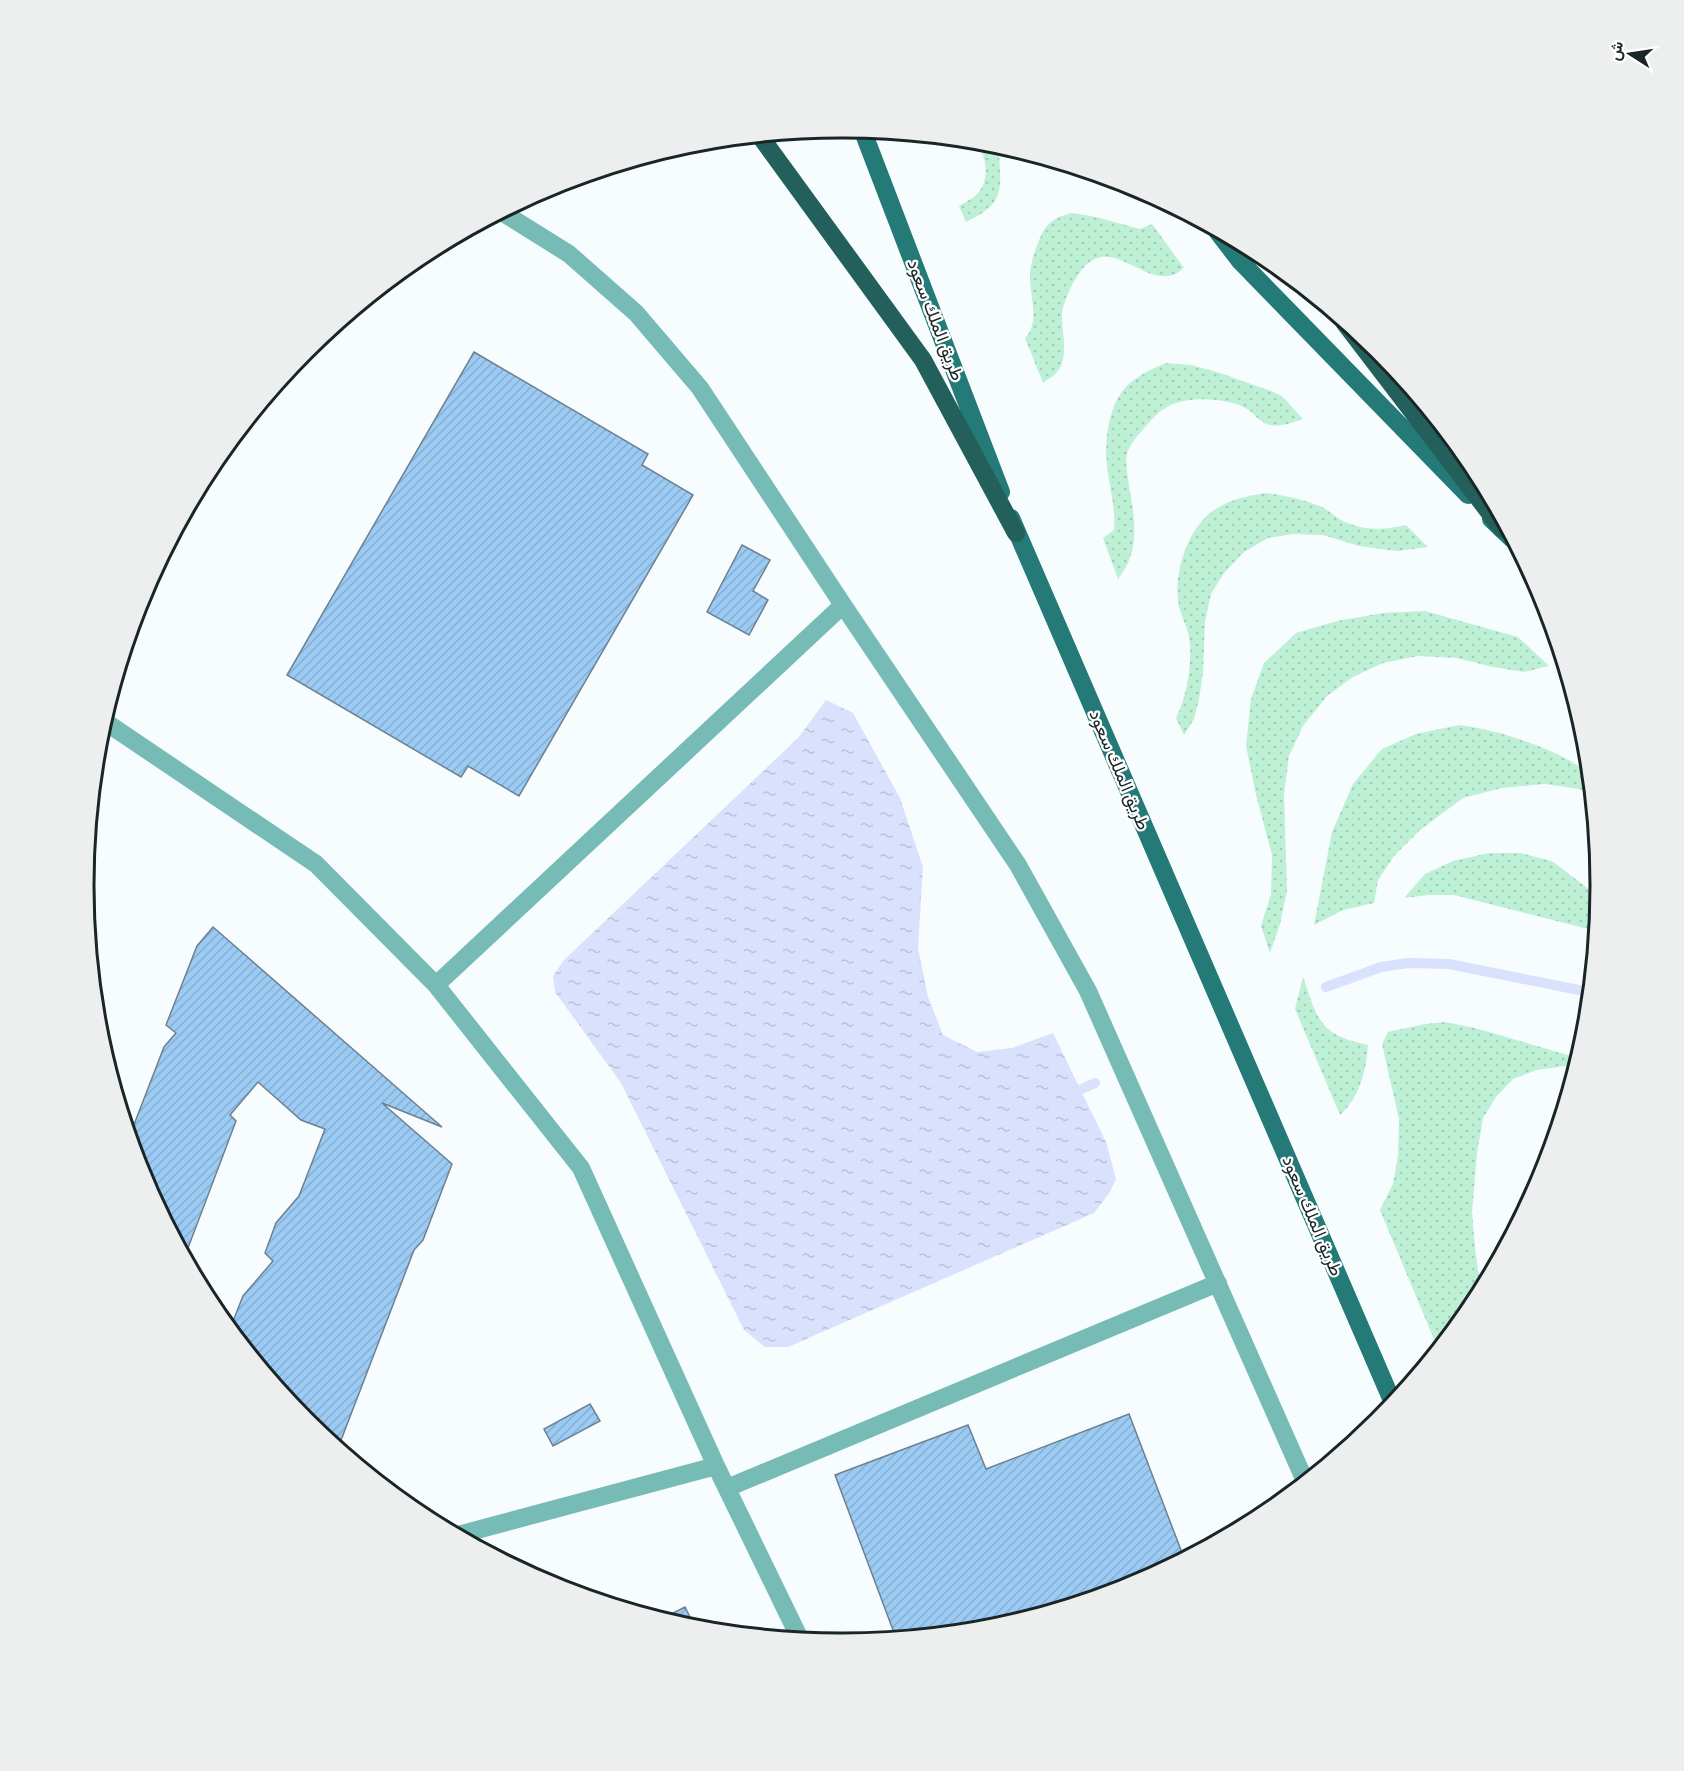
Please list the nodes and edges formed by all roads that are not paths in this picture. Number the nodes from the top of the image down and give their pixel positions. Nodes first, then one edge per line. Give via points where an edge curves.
1 (866, 139) edge
2 (765, 142) edge
3 (509, 216) edge
4 (1228, 246) edge
5 (1371, 357) edge
6 (1485, 506) edge
7 (1493, 520) edge
8 (1016, 533) junction
9 (843, 605) junction
10 (112, 726) edge
11 (436, 985) junction
12 (1218, 1283) junction
13 (1389, 1394) edge
14 (716, 1466) junction
15 (1302, 1475) edge
16 (727, 1488) junction
17 (467, 1533) edge
18 (796, 1631) edge

1 - 8 main road, طريق الملك سعود
2 - 8 highway via 923,360
3 - 9 street via 569,254 636,313 700,388
4 - 7 main road
5 - 6 highway
8 - 13 main road, طريق الملك سعود
9 - 11 street
9 - 12 street via 1024,875 1088,991
10 - 11 street via 316,864
11 - 14 street via 581,1168
12 - 15 street
12 - 16 street
14 - 16 street
14 - 17 street
16 - 18 street

